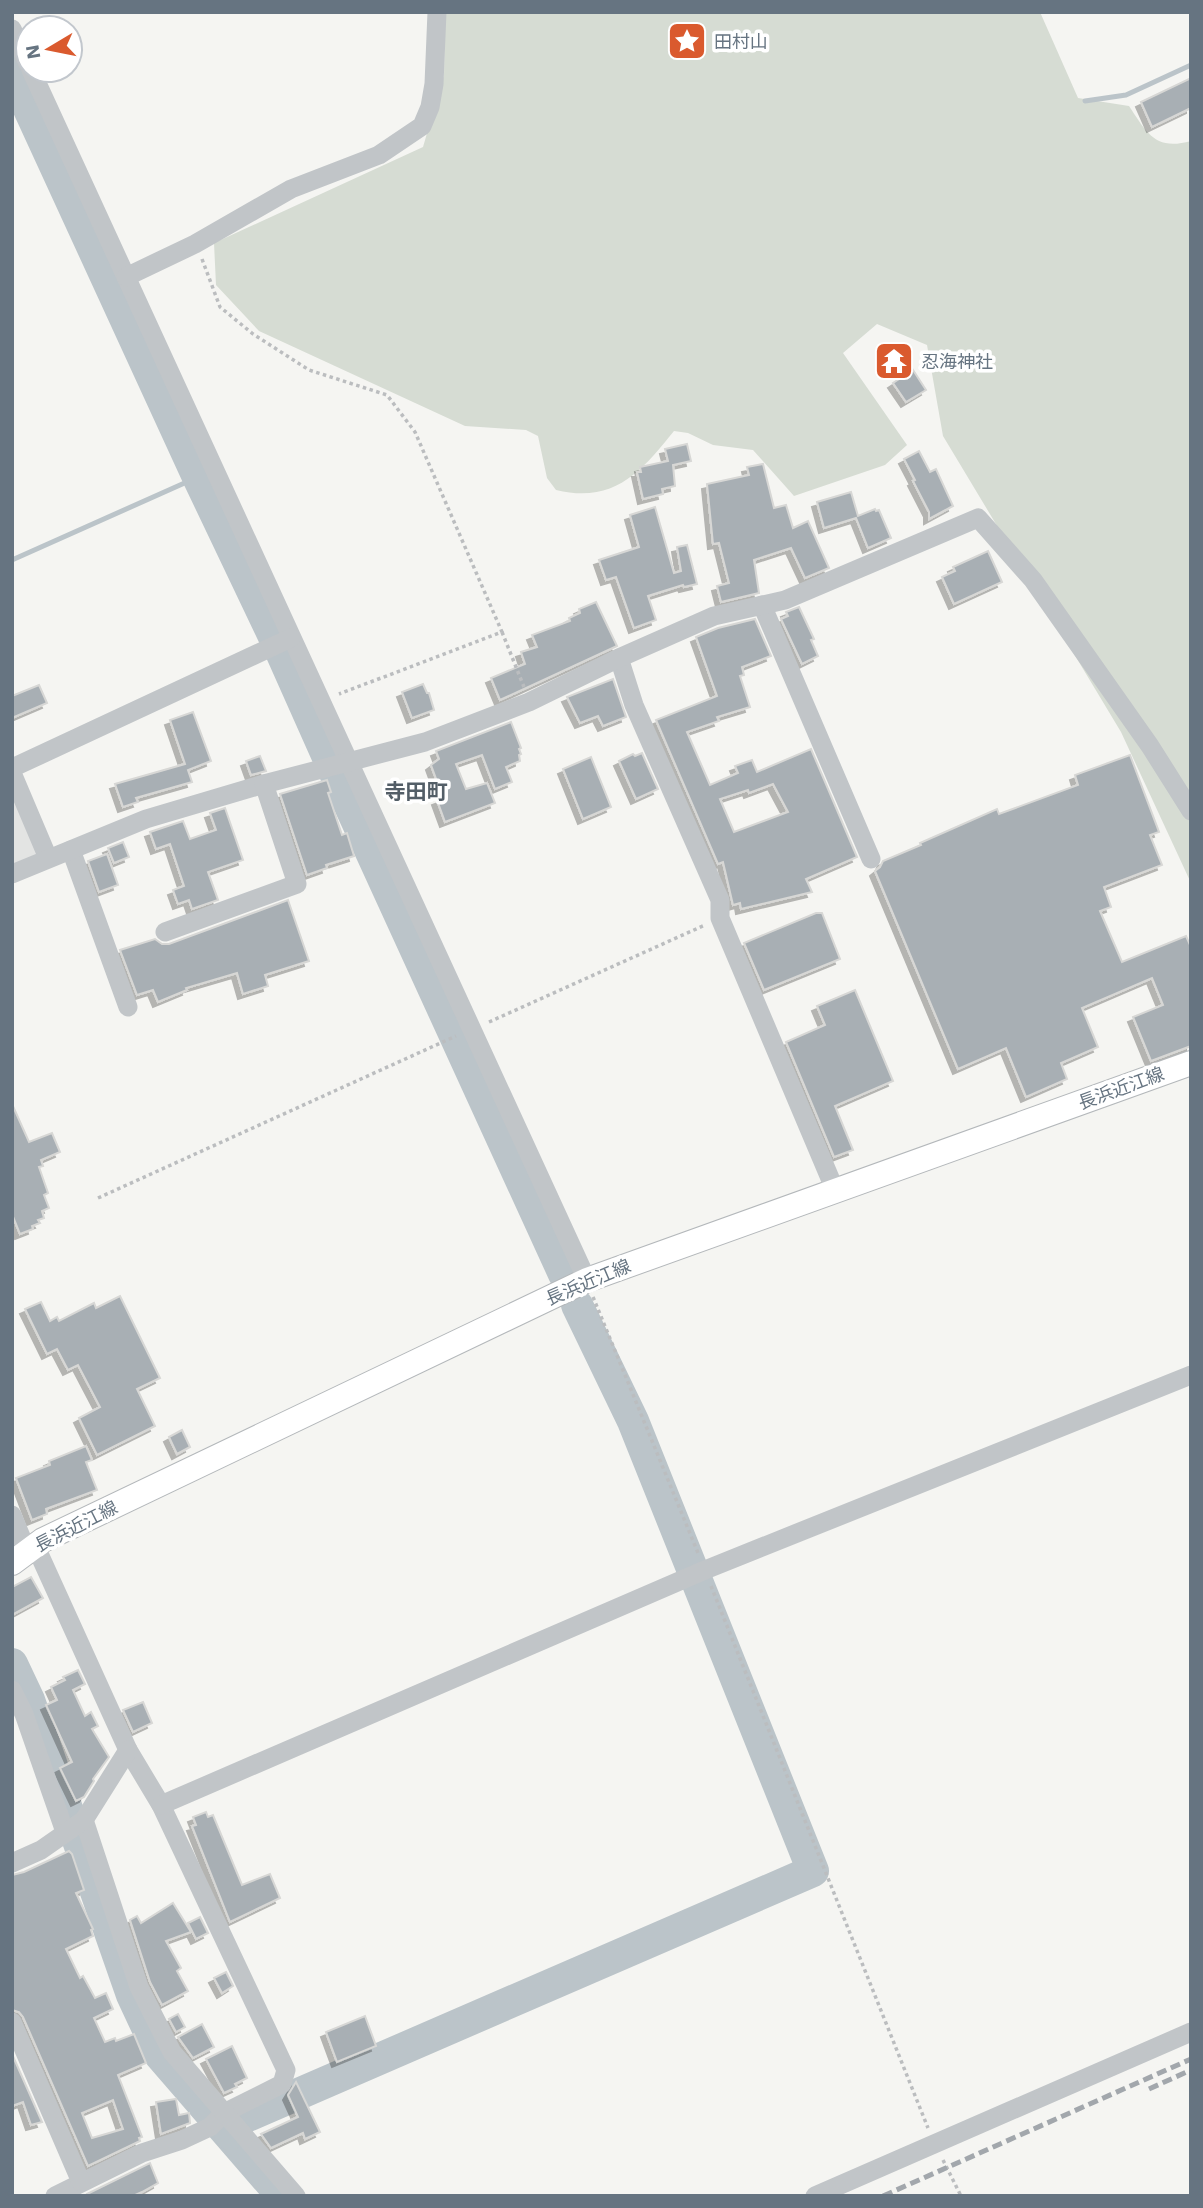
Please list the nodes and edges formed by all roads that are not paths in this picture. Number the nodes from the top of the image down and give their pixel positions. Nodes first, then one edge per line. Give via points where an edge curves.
1 (437, 12) edge
2 (37, 84) edge
3 (126, 277) junction
4 (762, 605) junction
5 (282, 643) junction
6 (619, 658) junction
7 (338, 765) junction
8 (12, 770) edge
9 (264, 784) junction
10 (1191, 811) edge
11 (71, 850) junction
12 (48, 858) junction
13 (872, 859) dead end
14 (12, 874) edge
15 (165, 932) dead end
16 (128, 1007) dead end
17 (1191, 1063) edge
18 (835, 1190) junction
19 (591, 1291) junction
20 (1191, 1375) edge
21 (12, 1515) edge
22 (25, 1553) edge
23 (12, 1690) edge
24 (128, 1750) junction
25 (161, 1805) junction
26 (74, 1826) junction
27 (12, 1863) edge
28 (12, 2022) edge
29 (1191, 2032) edge
30 (225, 2121) junction
31 (81, 2182) junction
32 (55, 2196) edge
33 (296, 2196) edge
34 (815, 2196) edge

1 - 3 street via 434,84 422,126 379,155 292,189
2 - 3 street
3 - 5 street
4 - 6 street via 714,616
4 - 10 street via 785,600 978,518 1033,580
4 - 13 street
5 - 7 street via 320,701
5 - 8 street
6 - 7 street via 530,702 425,742
6 - 18 street via 634,705 720,900 720,918
7 - 9 street
7 - 19 street
8 - 12 street
9 - 11 street via 146,820
9 - 15 street via 298,884
11 - 12 street
11 - 16 street
12 - 14 street
17 - 18 main road, 長浜近江線
18 - 19 main road, 長浜近江線
19 - 22 main road, 長浜近江線
20 - 25 street via 696,1573
21 - 22 street
22 - 24 street
23 - 26 street
24 - 25 street
24 - 26 street
25 - 30 street via 286,2070 282,2084
26 - 27 street via 41,1850
26 - 30 street via 139,1987 172,2052
28 - 31 street
29 - 34 street
30 - 31 street via 142,2152
30 - 33 street
31 - 32 street

